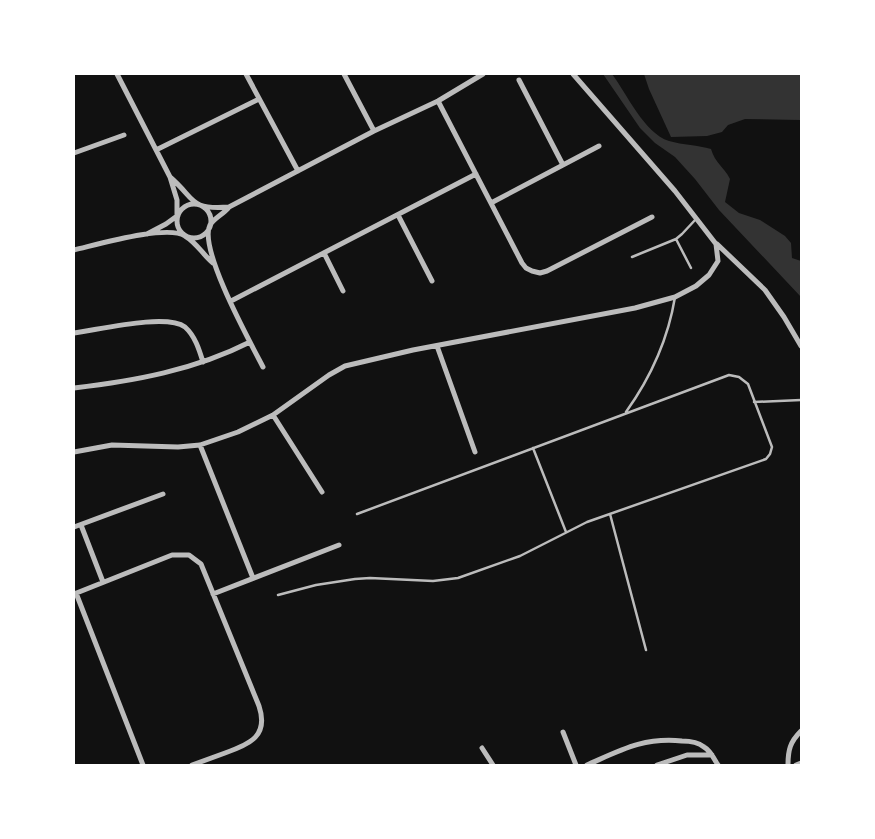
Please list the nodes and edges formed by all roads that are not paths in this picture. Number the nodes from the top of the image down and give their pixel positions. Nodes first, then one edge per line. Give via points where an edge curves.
1 (117, 74) edge
2 (246, 74) edge
3 (344, 74) edge
4 (483, 74) edge
5 (573, 74) edge
6 (519, 80) dead end
7 (259, 99) junction
8 (438, 101) junction
9 (374, 131) junction
10 (124, 135) dead end
11 (599, 146) dead end
12 (156, 150) junction
13 (74, 153) edge
14 (563, 165) junction
15 (298, 171) junction
16 (476, 174) junction
17 (170, 177) junction
18 (491, 203) junction
19 (198, 205) junction
20 (230, 207) junction
21 (398, 215) junction
22 (177, 216) junction
23 (652, 217) dead end
24 (697, 218) junction
25 (210, 225) junction
26 (148, 234) junction
27 (184, 235) junction
28 (676, 238) junction
29 (716, 244) junction
30 (74, 250) edge
31 (324, 253) junction
32 (632, 257) dead end
33 (213, 263) junction
34 (691, 268) dead end
35 (432, 281) dead end
36 (343, 291) dead end
37 (675, 297) junction
38 (231, 301) junction
39 (74, 333) edge
40 (250, 342) junction
41 (437, 346) junction
42 (801, 346) edge
43 (203, 362) junction
44 (263, 367) dead end
45 (74, 388) edge
46 (801, 400) edge
47 (754, 402) junction
48 (625, 413) junction
49 (273, 415) junction
50 (200, 445) junction
51 (533, 448) junction
52 (74, 452) edge
53 (475, 452) dead end
54 (322, 492) dead end
55 (164, 494) dead end
56 (357, 514) dead end
57 (610, 514) junction
58 (81, 525) junction
59 (74, 527) edge
60 (566, 532) junction
61 (339, 545) dead end
62 (253, 578) junction
63 (103, 582) junction
64 (75, 593) edge
65 (213, 594) junction
66 (278, 595) dead end
67 (646, 650) dead end
68 (801, 731) edge
69 (563, 732) dead end
70 (482, 748) dead end
71 (712, 755) junction
72 (801, 763) edge
73 (143, 765) edge
74 (192, 765) edge
75 (493, 765) edge
76 (576, 765) edge
77 (587, 765) edge
78 (657, 765) edge
79 (718, 765) edge
80 (788, 765) edge
81 (796, 765) edge

1 - 12 street
2 - 7 street
3 - 9 street
4 - 8 street
5 - 24 street
6 - 14 street
7 - 12 street
7 - 15 street
8 - 9 street
8 - 16 street
9 - 15 street
10 - 13 street
11 - 14 street
12 - 17 street
14 - 18 street
15 - 20 street
16 - 18 street
16 - 21 street
17 - 19 street
17 - 22 street via 177,200
18 - 23 street via 522,263 540,273
19 - 20 street
19 - 22 street via 183,208
19 - 25 street via 207,211
20 - 25 street
21 - 31 street
21 - 35 street
22 - 26 street
22 - 27 street via 178,227
24 - 28 lane
24 - 29 street
25 - 27 street via 208,230 194,238
25 - 33 street via 207,239
26 - 27 street
26 - 30 street
27 - 33 street
28 - 32 lane
28 - 34 lane
29 - 37 street via 718,261 709,275
29 - 42 street via 765,290
31 - 36 street
31 - 38 street
33 - 38 street
37 - 41 street via 625,310
37 - 48 lane via 672,318 660,352
38 - 40 street
39 - 43 street via 158,320 177,323 191,334
40 - 43 street
40 - 44 street
41 - 49 street via 345,366
41 - 53 street
43 - 45 street via 170,372
46 - 47 lane
47 - 48 lane via 744,380 729,375
47 - 57 lane via 772,447 768,457
48 - 51 lane
49 - 50 street
49 - 54 street
50 - 52 street via 178,448 112,445
50 - 62 street
51 - 56 lane
51 - 60 lane
55 - 58 street
57 - 60 lane
57 - 67 lane
58 - 59 street
58 - 63 street
60 - 66 lane via 520,556 458,578 433,581 355,579
61 - 62 street
62 - 65 street
63 - 64 street
63 - 65 street via 181,554 189,555 201,564
64 - 73 street
65 - 74 street via 259,706 262,721 258,733 248,744
68 - 80 street via 790,744
69 - 76 street
70 - 75 street
71 - 77 street via 698,743 657,740
71 - 78 street via 687,756
71 - 79 street
72 - 81 street

